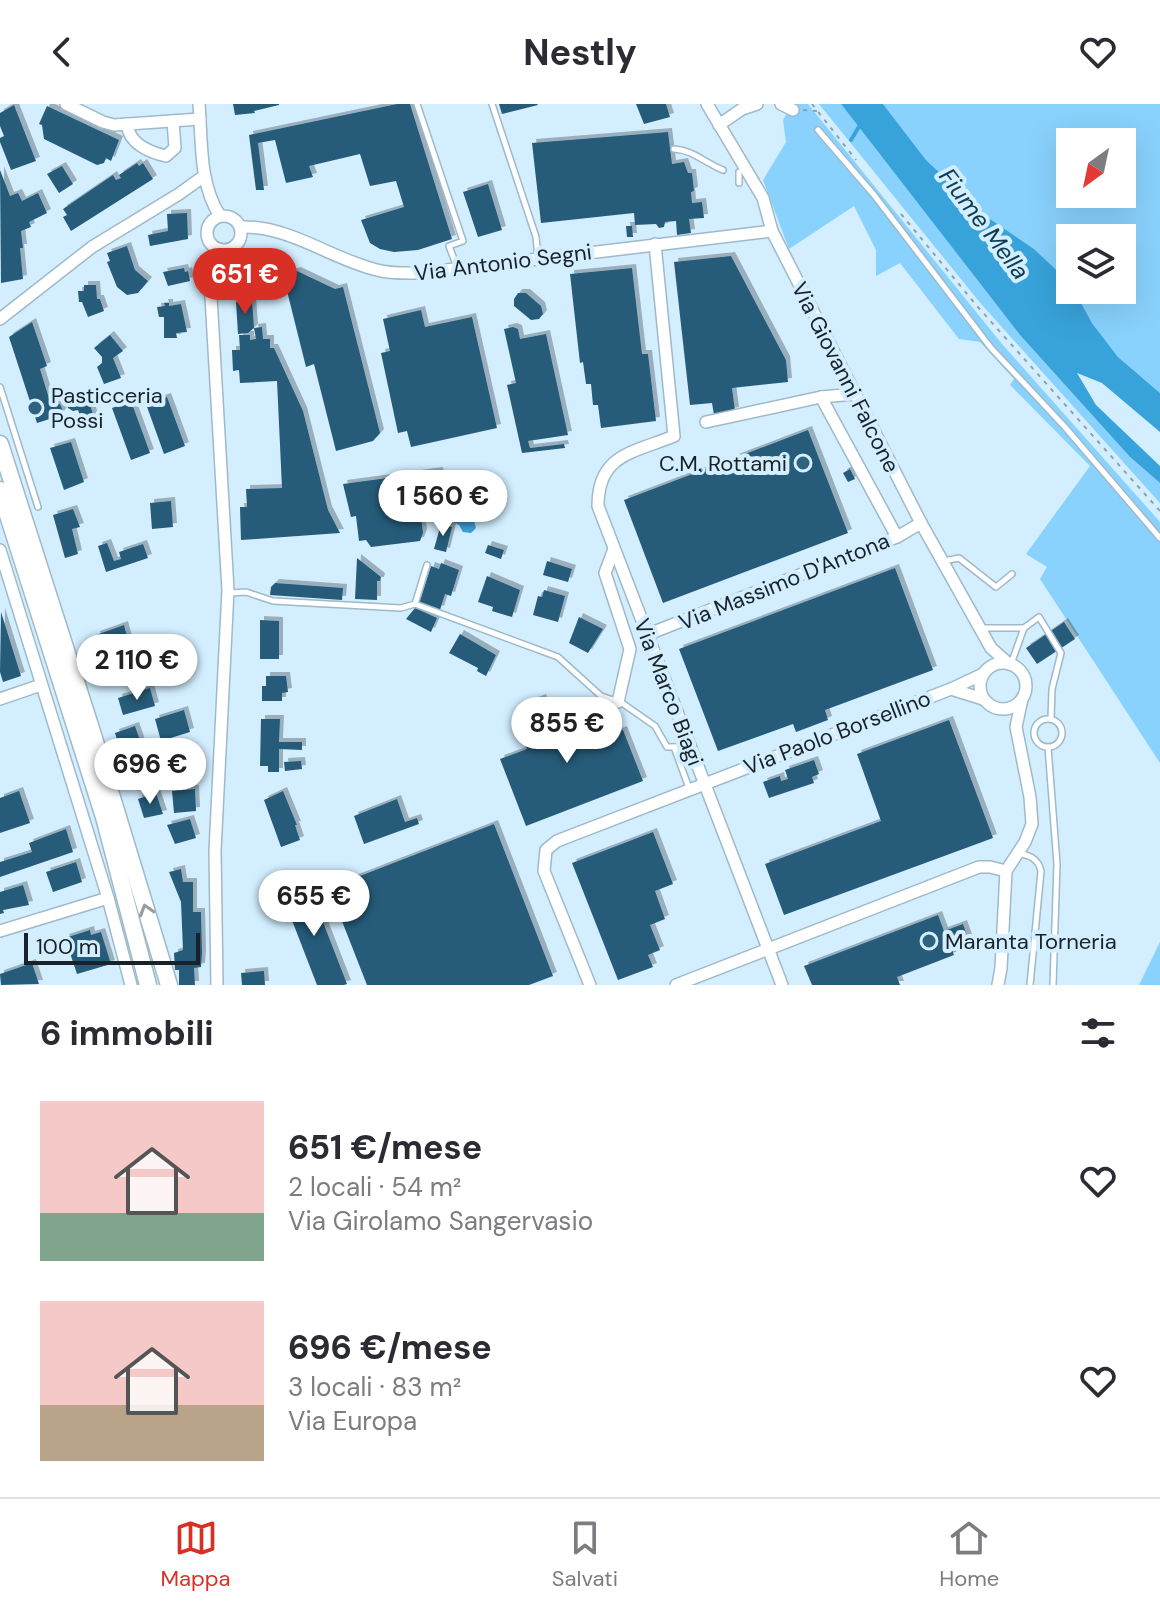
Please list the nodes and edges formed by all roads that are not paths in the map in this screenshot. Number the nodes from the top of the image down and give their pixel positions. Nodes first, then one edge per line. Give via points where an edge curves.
1 (66, 104) edge
2 (199, 104) edge
3 (417, 104) edge
4 (492, 104) edge
5 (707, 104) edge
6 (757, 104) edge
7 (781, 104) edge
8 (793, 110) road end
9 (200, 119) junction
10 (173, 121) junction
11 (127, 124) junction
12 (719, 125) junction
13 (818, 130) dead end
14 (674, 149) dead end
15 (723, 170) dead end
16 (739, 172) dead end
17 (204, 176) junction
18 (739, 183) dead end
19 (207, 191) junction
20 (179, 194) junction
21 (220, 216) junction
22 (240, 227) junction
23 (772, 231) junction
24 (655, 244) junction
25 (219, 249) junction
26 (538, 258) junction
27 (457, 268) junction
28 (0, 319) edge
29 (0, 387) edge
30 (855, 394) junction
31 (821, 397) junction
32 (706, 422) dead end
33 (0, 444) edge
34 (28, 474) junction
35 (5, 484) edge
36 (38, 507) dead end
37 (921, 523) junction
38 (897, 537) junction
39 (1160, 538) edge
40 (614, 549) junction
41 (0, 550) edge
42 (942, 562) junction
43 (427, 565) dead end
44 (1012, 574) dead end
45 (228, 593) junction
46 (415, 604) junction
47 (979, 627) junction
48 (1024, 628) junction
49 (646, 635) junction
50 (48, 641) junction
51 (29, 647) junction
52 (991, 648) junction
53 (1010, 664) junction
54 (985, 671) junction
55 (41, 685) junction
56 (951, 689) junction
57 (0, 699) edge
58 (983, 699) junction
59 (1022, 699) junction
60 (618, 702) junction
61 (998, 709) junction
62 (1051, 719) junction
63 (1016, 727) junction
64 (688, 742) junction
65 (674, 747) junction
66 (1048, 747) junction
67 (704, 784) junction
68 (690, 789) junction
69 (104, 817) junction
70 (85, 823) junction
71 (1017, 853) junction
72 (1006, 871) junction
73 (108, 898) junction
74 (0, 931) edge
75 (768, 950) junction
76 (131, 985) edge
77 (148, 985) edge
78 (169, 985) edge
79 (217, 985) edge
80 (590, 985) edge
81 (676, 985) edge
82 (782, 985) edge
83 (998, 985) edge
84 (1030, 985) edge
85 (1053, 985) edge

1 - 11 street via 108,124
2 - 9 street
3 - 27 lane via 463,241 449,246
4 - 26 lane via 536,237
5 - 12 street, Via Giovanni Falcone
6 - 12 street
7 - 8 street
9 - 10 street
9 - 17 street
10 - 11 street
10 - 11 street via 175,148 166,156 133,140
12 - 23 street, Via Giovanni Falcone via 763,198
13 - 39 lane via 991,348
14 - 15 lane via 691,150
16 - 18 lane
17 - 19 street
17 - 20 street
19 - 20 street
19 - 21 street
20 - 28 street via 92,247
21 - 22 street via 234,219
21 - 25 street via 208,232
22 - 25 street via 236,244
22 - 27 street, Via Antonio Segni via 271,229 377,271
23 - 24 street, Via Antonio Segni via 743,228
23 - 30 street, Via Giovanni Falcone
24 - 26 street, Via Antonio Segni
24 - 40 street, Via Marco Biagi via 674,436 617,460 604,473 598,506
25 - 45 street via 211,297
26 - 27 street, Via Antonio Segni
29 - 34 lane
30 - 31 street
30 - 37 street, Via Giovanni Falcone
31 - 32 street
31 - 38 street
33 - 35 main road
34 - 35 lane
34 - 36 lane
35 - 50 main road
78 -> 35 main road via 93,735
37 - 38 street, Via Massimo D'Antona
37 - 42 street, Via Giovanni Falcone
38 - 49 street, Via Massimo D'Antona
40 - 49 street, Via Marco Biagi
40 - 60 street via 605,573 630,649
41 - 51 street
42 - 44 lane via 959,558 996,587
42 - 47 street, Via Giovanni Falcone
43 - 46 lane
45 - 46 lane via 246,592 273,601 401,608
45 - 79 street via 215,851
46 - 60 lane via 558,657 601,696
47 - 48 lane
47 - 52 street, Via Giovanni Falcone
48 - 53 lane
48 - 62 lane via 1039,617 1061,653
49 - 64 street, Via Marco Biagi
50 - 51 street
50 - 69 main road
51 - 55 street
52 - 53 street, Via Giovanni Falcone
52 - 54 street
53 - 54 street via 998,663
53 - 59 street, Via Giovanni Falcone via 1025,682
54 - 56 street, Via Paolo Borsellino
54 - 58 street via 979,682
55 - 57 street
55 - 70 street
56 - 58 street, Via Paolo Borsellino
56 - 67 street, Via Paolo Borsellino
58 - 61 street
59 - 61 street via 1012,708
59 - 63 street
60 - 65 lane via 655,726 667,747
61 - 63 street
62 - 66 lane via 1062,728 1062,737
62 - 66 lane via 1038,723 1034,732 1039,744
63 - 71 street via 1032,813 1028,836
64 - 65 lane
64 - 67 street, Via Marco Biagi
65 - 68 lane
66 - 85 lane via 1057,864
67 - 68 street, Via Paolo Borsellino
67 - 75 street, Via Marco Biagi
68 - 80 street, Via Paolo Borsellino via 546,850 544,871
69 - 70 street
69 - 77 main road
70 - 73 street
71 - 72 street
71 - 84 lane via 1036,860 1041,871
72 - 75 street via 979,867
72 - 83 street
73 - 74 street
73 - 76 street
75 - 81 street
75 - 82 street, Via Marco Biagi

